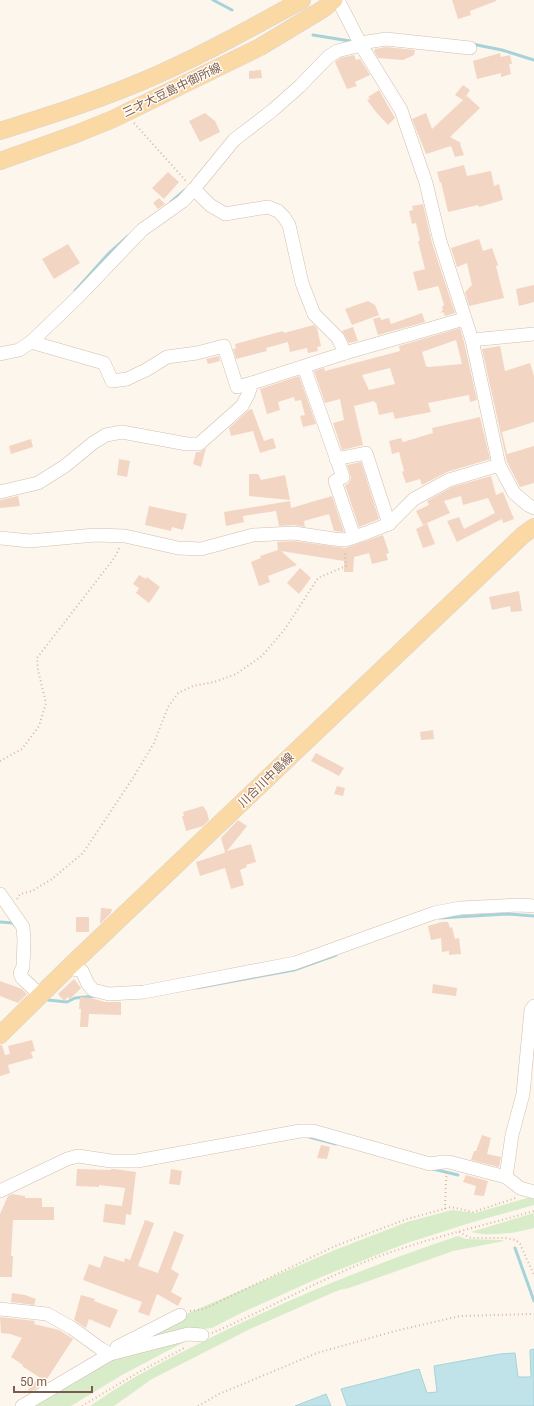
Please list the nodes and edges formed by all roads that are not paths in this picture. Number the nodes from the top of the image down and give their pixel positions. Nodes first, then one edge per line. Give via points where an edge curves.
1 (302, 0) edge
2 (334, 0) edge
3 (338, 0) edge
4 (361, 46) junction
5 (470, 48) dead end
6 (0, 131) edge
7 (0, 161) edge
8 (194, 189) junction
9 (464, 319) junction
10 (534, 334) edge
11 (472, 340) junction
12 (31, 342) junction
13 (345, 353) junction
14 (0, 354) edge
15 (304, 367) junction
16 (252, 383) junction
17 (336, 460) junction
18 (499, 465) junction
19 (0, 492) edge
20 (534, 508) edge
21 (389, 524) junction
22 (534, 527) edge
23 (0, 538) edge
24 (349, 538) junction
25 (0, 894) edge
26 (534, 906) edge
27 (68, 968) junction
28 (34, 1002) junction
29 (534, 1006) edge
30 (0, 1035) edge
31 (506, 1177) junction
32 (0, 1191) edge
33 (534, 1192) edge
34 (0, 1309) edge
35 (180, 1315) road end
36 (204, 1335) road end
37 (106, 1352) junction
38 (22, 1406) edge

1 - 6 main road, 三才大豆島中御所線 via 160,74 81,105
2 - 7 main road, 三才大豆島中御所線 via 260,47 127,112 76,134
3 - 4 street
4 - 5 street via 386,38
4 - 8 street via 337,51 328,56 300,86 234,140
4 - 9 street via 401,110 426,183 440,241
8 - 12 street via 142,230
8 - 13 street via 210,205 225,214 268,207 278,210 289,225 302,283 314,314 338,338
9 - 11 street
9 - 13 street
10 - 11 street
11 - 18 street
12 - 14 street via 19,350
12 - 16 street via 104,363 112,381 146,370 167,357 224,346 237,387
13 - 15 street
15 - 16 street
15 - 17 street
16 - 19 street via 242,406 199,444 122,432 106,435 65,466 38,482
17 - 21 street via 366,453
17 - 24 street via 342,477 335,480
18 - 20 street via 514,493
18 - 21 street via 449,480 414,499
21 - 24 street
22 - 27 main road, 川合川中島線
23 - 24 street via 30,541 95,535 125,536 178,548 201,549 253,535 294,533 334,539
25 - 28 street via 23,927 23,967 20,974 36,991
26 - 27 street via 520,904 460,908 434,913 295,963 144,992 109,994 93,990 82,971
27 - 28 main road, 川合川中島線
28 - 30 main road, 川合川中島線
29 - 31 street via 531,1010 523,1094 512,1135
31 - 32 street via 449,1162 430,1164 313,1131 300,1131 136,1161 111,1161 78,1156
31 - 33 street via 520,1188
34 - 37 street via 48,1314
35 - 37 street
36 - 37 street via 188,1334
37 - 38 street

